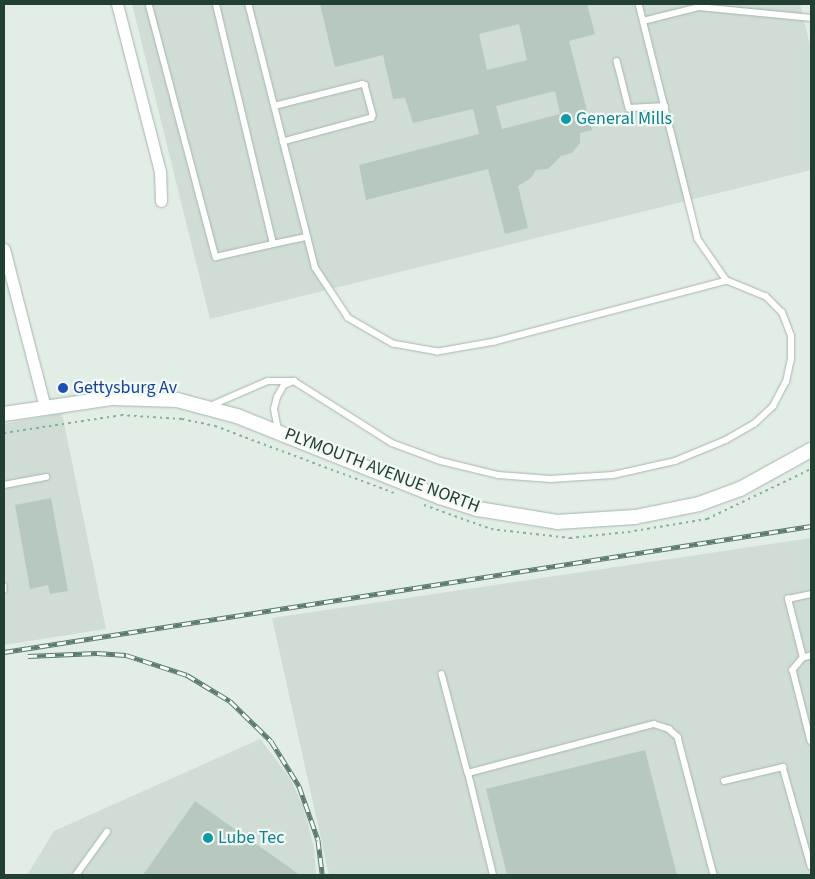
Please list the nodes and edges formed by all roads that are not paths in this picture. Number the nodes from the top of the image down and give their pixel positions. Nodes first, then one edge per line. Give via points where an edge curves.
1 (117, 4) edge
2 (149, 4) edge
3 (216, 4) edge
4 (248, 4) edge
5 (639, 4) edge
6 (811, 18) edge
7 (643, 21) junction
8 (617, 61) dead end
9 (274, 106) junction
10 (664, 106) junction
11 (283, 142) junction
12 (161, 201) dead end
13 (307, 237) junction
14 (274, 244) junction
15 (4, 249) edge
16 (727, 281) junction
17 (294, 381) junction
18 (45, 407) junction
19 (208, 407) junction
20 (4, 414) edge
21 (278, 432) junction
22 (811, 450) edge
23 (46, 477) dead end
24 (4, 485) edge
25 (811, 594) edge
26 (811, 656) edge
27 (803, 658) junction
28 (442, 674) dead end
29 (811, 741) edge
30 (468, 773) junction
31 (724, 781) dead end
32 (107, 832) dead end
33 (811, 866) edge
34 (76, 875) edge
35 (493, 875) edge
36 (714, 875) edge

1 - 12 street via 160,171
2 - 14 lane via 216,257
3 - 14 lane
4 - 9 lane
5 - 7 lane
6 - 7 lane via 699,7
7 - 10 lane
8 - 10 lane via 629,108
9 - 11 lane
9 - 11 lane via 362,84 373,115 372,118
10 - 16 lane via 698,239
11 - 13 lane
13 - 14 lane
13 - 16 lane via 315,268 348,318 393,344 438,352 495,342
15 - 18 street
16 - 17 lane via 766,297 782,313 791,336 786,382 773,406 754,424 726,440 657,465 613,475 550,479 498,475 441,461 392,443
17 - 19 lane via 268,382
17 - 21 lane via 284,385 277,397 274,408
18 - 19 street, PLYMOUTH AVENUE NORTH via 113,398 178,400
18 - 20 street, PLYMOUTH AVENUE NORTH
19 - 21 street, PLYMOUTH AVENUE NORTH
21 - 22 street, PLYMOUTH AVENUE NORTH via 440,497 478,509 557,522 635,517 699,504 740,489
23 - 24 lane
25 - 27 lane via 788,600
26 - 27 lane
27 - 29 lane via 793,670
28 - 30 lane
30 - 35 lane
30 - 36 lane via 654,724 669,729 678,737
31 - 33 lane via 783,767
32 - 34 lane

